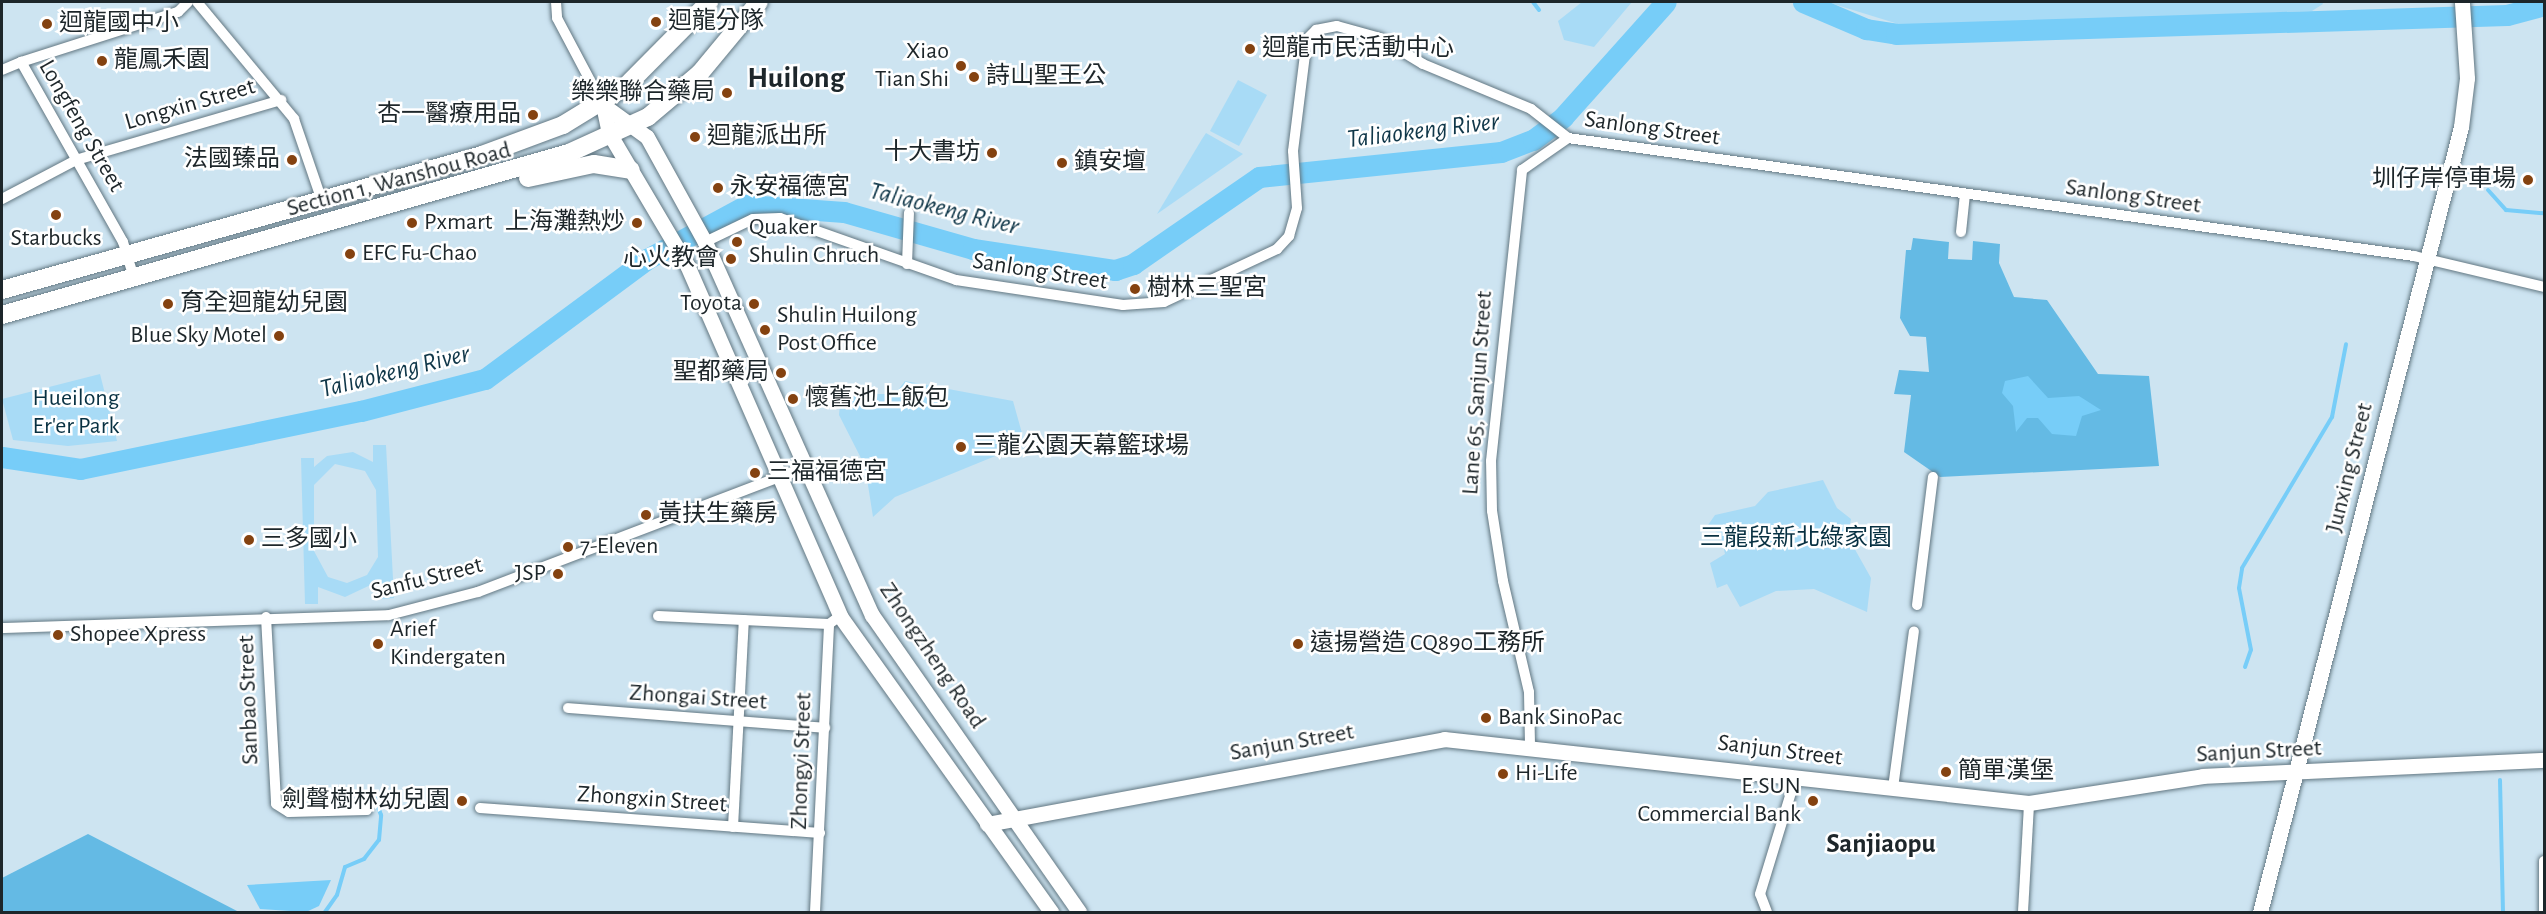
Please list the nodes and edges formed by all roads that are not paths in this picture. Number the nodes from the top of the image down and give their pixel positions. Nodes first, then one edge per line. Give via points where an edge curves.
1 (188, 2) edge
2 (197, 2) edge
3 (556, 2) edge
4 (709, 2) edge
5 (759, 2) edge
6 (2462, 2) edge
7 (21, 62) junction
8 (2, 70) edge
9 (599, 98) junction
10 (281, 100) junction
11 (632, 121) junction
12 (609, 133) junction
13 (1564, 135) junction
14 (76, 160) junction
15 (631, 170) junction
16 (479, 183) junction
17 (1965, 195) junction
18 (2, 199) edge
19 (322, 201) junction
20 (909, 213) dead end
21 (1961, 232) dead end
22 (705, 242) junction
23 (128, 255) junction
24 (2426, 259) junction
25 (906, 264) junction
26 (134, 278) junction
27 (2544, 287) edge
28 (2, 290) edge
29 (2, 315) edge
30 (806, 467) junction
31 (779, 477) junction
32 (1933, 477) dead end
33 (865, 602) junction
34 (1917, 606) dead end
35 (658, 616) dead end
36 (266, 617) junction
37 (744, 620) junction
38 (834, 620) junction
39 (2, 628) edge
40 (1914, 631) dead end
41 (568, 708) dead end
42 (739, 722) junction
43 (825, 728) junction
44 (1530, 745) junction
45 (2544, 760) edge
46 (2298, 772) junction
47 (1796, 776) junction
48 (1893, 788) junction
49 (2029, 802) junction
50 (480, 808) dead end
51 (367, 810) dead end
52 (1015, 816) junction
53 (987, 824) junction
54 (733, 826) junction
55 (820, 833) junction
56 (2544, 861) edge
57 (815, 912) edge
58 (1051, 912) edge
59 (1079, 912) edge
60 (1767, 912) edge
61 (2023, 912) edge
62 (2260, 912) edge
63 (2544, 912) edge

1 - 7 street, Longfeng Street via 178,12
2 - 10 street
3 - 9 street via 557,18
4 - 9 main road, Section 1, Wanshou Road
5 - 11 main road, Section 1, Wanshou Road via 700,73 648,117
6 - 24 street, Junxing Street via 2466,98
7 - 8 street
7 - 14 street, Longfeng Street
9 - 11 street
9 - 12 street
9 - 19 main road, Section 1, Wanshou Road via 482,155
10 - 14 street, Longxin Street
10 - 19 street via 294,119
11 - 12 main road, Section 1, Wanshou Road
11 - 22 street, Zhongzheng Road via 647,137
12 - 15 street
12 - 16 main road, Section 1, Wanshou Road via 538,165
13 - 17 street, Sanlong Street
13 - 25 street, Sanlong Street via 1531,109 1423,64 1370,34 1328,26 1307,39 1293,151 1297,185 1295,222 1276,249 1164,302 1086,300 956,280
13 - 44 street, Lane 65, Sanjun Street via 1522,170 1491,461 1499,557 1529,692
14 - 18 street, Longxin Street
14 - 23 street, Longfeng Street
15 - 16 main road via 594,164
15 - 31 street, Zhongzheng Road via 680,254
16 - 26 main road, Section 1, Wanshou Road
17 - 21 street
17 - 24 street, Sanlong Street
19 - 23 main road, Section 1, Wanshou Road
20 - 25 street
22 - 25 street, Sanlong Street via 771,217
22 - 30 street, Zhongzheng Road
23 - 26 street, Longfeng Street
23 - 28 main road, Section 1, Wanshou Road
24 - 27 street, Sanlong Street
24 - 46 street, Junxing Street
26 - 29 main road, Section 1, Wanshou Road
30 - 31 street, Sanfu Street
30 - 33 street, Zhongzheng Road
31 - 36 street, Sanfu Street via 472,594 388,615
31 - 38 street, Zhongzheng Road
32 - 34 street
33 - 38 street
33 - 52 street, Zhongzheng Road
35 - 37 street
36 - 39 street, Sanfu Street
36 - 51 street, Sanbao Street via 276,804 289,812
37 - 38 street
37 - 42 street
38 - 43 street, Zhongyi Street
38 - 53 street, Zhongzheng Road
40 - 48 street
41 - 42 street, Zhongai Street
42 - 43 street, Zhongai Street
42 - 54 street
43 - 55 street, Zhongyi Street
44 - 47 street, Sanjun Street
44 - 52 street, Sanjun Street via 1444,739
45 - 46 street, Sanjun Street
46 - 49 street, Sanjun Street via 2192,777
46 - 62 street, Junxing Street
47 - 48 street, Sanjun Street
47 - 60 street via 1760,894
48 - 49 street, Sanjun Street
49 - 61 street
50 - 54 street, Zhongxin Street
52 - 53 street, Sanjun Street
52 - 59 street, Zhongzheng Road
53 - 58 street, Zhongzheng Road
54 - 55 street, Zhongxin Street
55 - 57 street, Zhongyi Street
56 - 63 street

